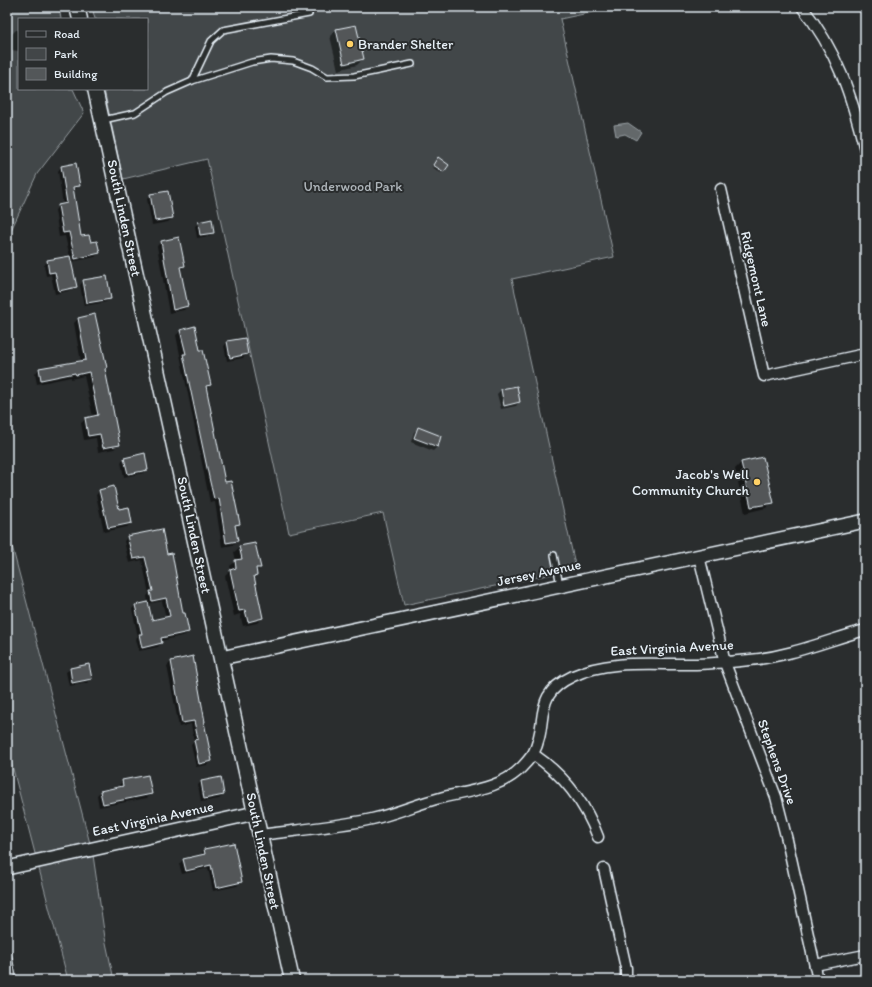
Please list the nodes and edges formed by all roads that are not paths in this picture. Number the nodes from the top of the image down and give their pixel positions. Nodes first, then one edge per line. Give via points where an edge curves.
1 (77, 7) edge
2 (802, 7) edge
3 (309, 14) dead end
4 (80, 18) edge
5 (412, 64) dead end
6 (192, 81) junction
7 (96, 90) edge
8 (102, 120) junction
9 (865, 150) edge
10 (721, 189) dead end
11 (865, 354) edge
12 (865, 521) edge
13 (554, 555) dead end
14 (699, 556) junction
15 (560, 585) junction
16 (865, 630) edge
17 (221, 658) junction
18 (725, 662) junction
19 (533, 754) junction
20 (255, 813) junction
21 (260, 835) junction
22 (598, 838) dead end
23 (7, 868) edge
24 (604, 869) dead end
25 (865, 955) edge
26 (814, 965) junction
27 (292, 980) edge
28 (626, 980) edge
29 (818, 980) edge

1 - 4 main road
2 - 9 street via 819,28 838,64 858,120
3 - 6 lane via 223,30 211,41
5 - 6 lane via 354,76 327,77 293,61 271,59
6 - 8 lane via 167,92 135,113
7 - 8 main road, South Linden Street
8 - 17 main road, South Linden Street
10 - 11 street, Ridgemont Lane via 764,376
12 - 14 street, Jersey Avenue
13 - 15 lane
14 - 15 street, Jersey Avenue
14 - 18 street, Stephens Drive
15 - 17 street, Jersey Avenue
16 - 18 street, East Virginia Avenue via 783,655
17 - 20 main road, South Linden Street
18 - 19 street, East Virginia Avenue via 630,664 575,675 556,686 549,694
18 - 26 street, Stephens Drive via 776,797
19 - 21 street, East Virginia Avenue via 510,778 483,789 424,803 373,819
19 - 22 street via 554,770 577,795
20 - 21 main road, South Linden Street
20 - 23 street, East Virginia Avenue
21 - 27 main road, South Linden Street
24 - 28 street via 626,968
25 - 26 street
26 - 29 street, Stephens Drive

